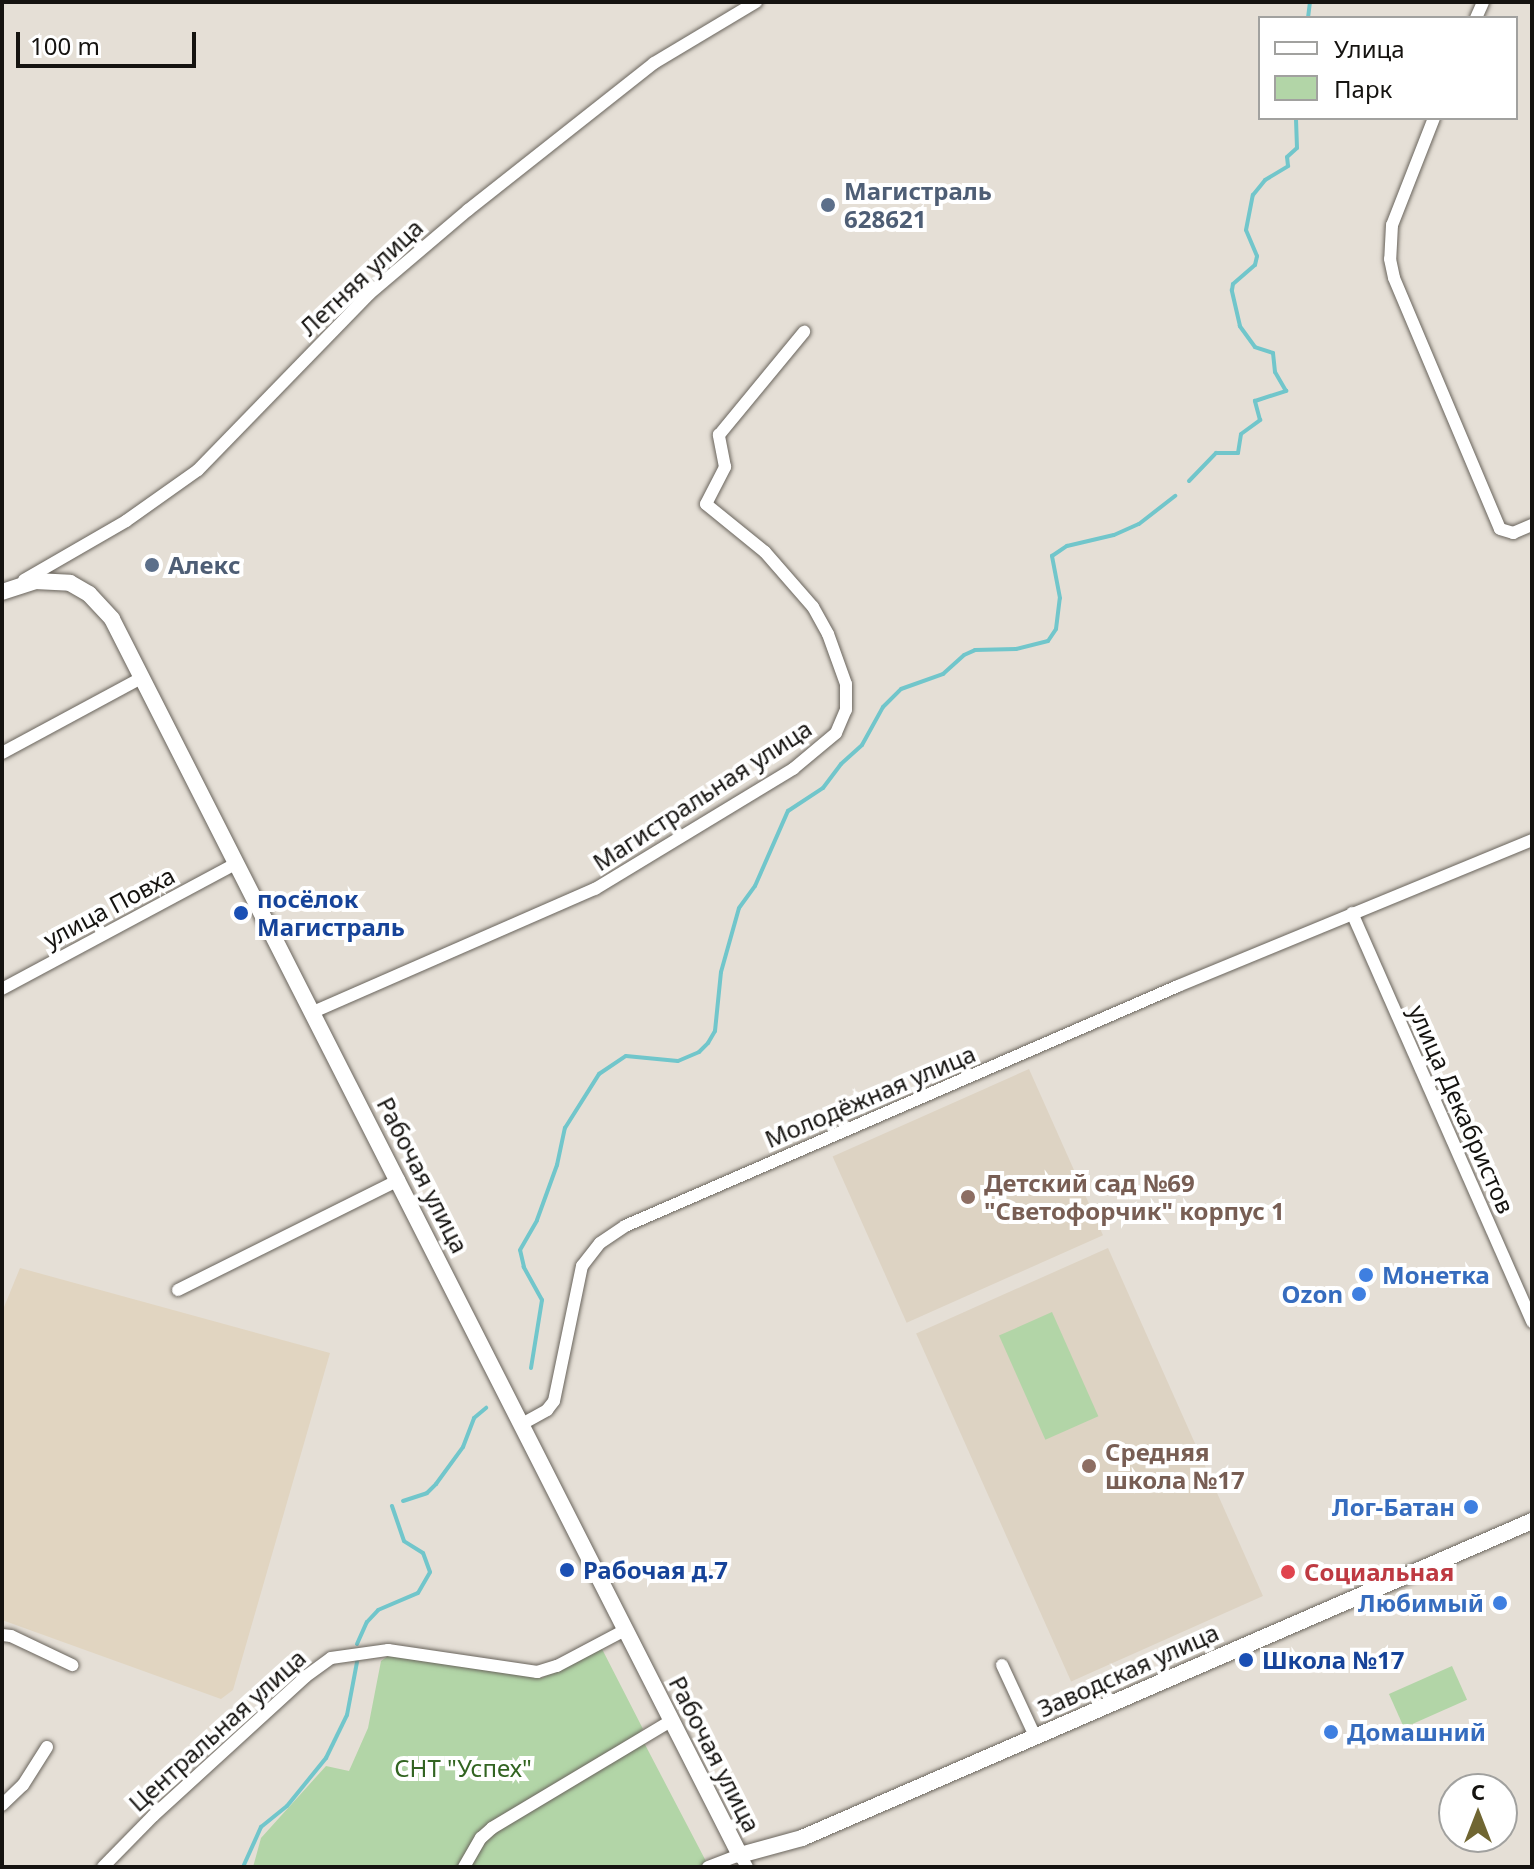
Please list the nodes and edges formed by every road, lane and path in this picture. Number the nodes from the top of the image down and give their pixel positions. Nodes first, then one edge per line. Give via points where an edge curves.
1 (756, 2) edge
2 (1433, 120) edge
3 (804, 332) dead end
4 (1532, 525) edge
5 (3, 592) edge
6 (143, 677) junction
7 (2, 753) edge
8 (1532, 840) edge
9 (237, 863) junction
10 (1352, 913) junction
11 (2, 989) edge
12 (313, 1012) junction
13 (399, 1180) junction
14 (178, 1290) dead end
15 (1532, 1322) edge
16 (522, 1424) junction
17 (1532, 1521) edge
18 (625, 1630) junction
19 (2, 1635) edge
20 (72, 1665) dead end
21 (1002, 1665) dead end
22 (671, 1721) junction
23 (1035, 1736) junction
24 (47, 1747) dead end
25 (2, 1805) edge
26 (743, 1861) edge
27 (103, 1867) edge
28 (464, 1867) edge
29 (708, 1867) edge

1 - 5 street, Летняя улица via 654,63 479,201 369,294 198,470 115,528
2 - 4 street via 1392,225 1394,278 1500,529 1513,533
3 - 12 street, Магистральная улица via 719,435 725,467 706,504 765,552 813,607 846,684 846,710 836,733 793,769 595,889
5 - 6 street, Рабочая улица via 47,580 80,588 105,610
6 - 7 street
6 - 9 street, Рабочая улица
8 - 10 street, Молодёжная улица
9 - 11 street, улица Повха
9 - 12 street, Рабочая улица
10 - 15 street, улица Декабристов
10 - 16 street, Молодёжная улица via 625,1226 600,1243 582,1266 554,1401
12 - 13 street, Рабочая улица
13 - 14 street
13 - 16 street, Рабочая улица
16 - 18 street, Рабочая улица
17 - 23 street, Заводская улица
18 - 22 street, Рабочая улица
18 - 27 street, Центральная улица via 537,1672 407,1652 343,1654 319,1666
19 - 20 street
21 - 23 street
22 - 26 street, Рабочая улица
22 - 28 street via 492,1828
23 - 26 street, Заводская улица
24 - 25 street via 23,1785
26 - 29 street

